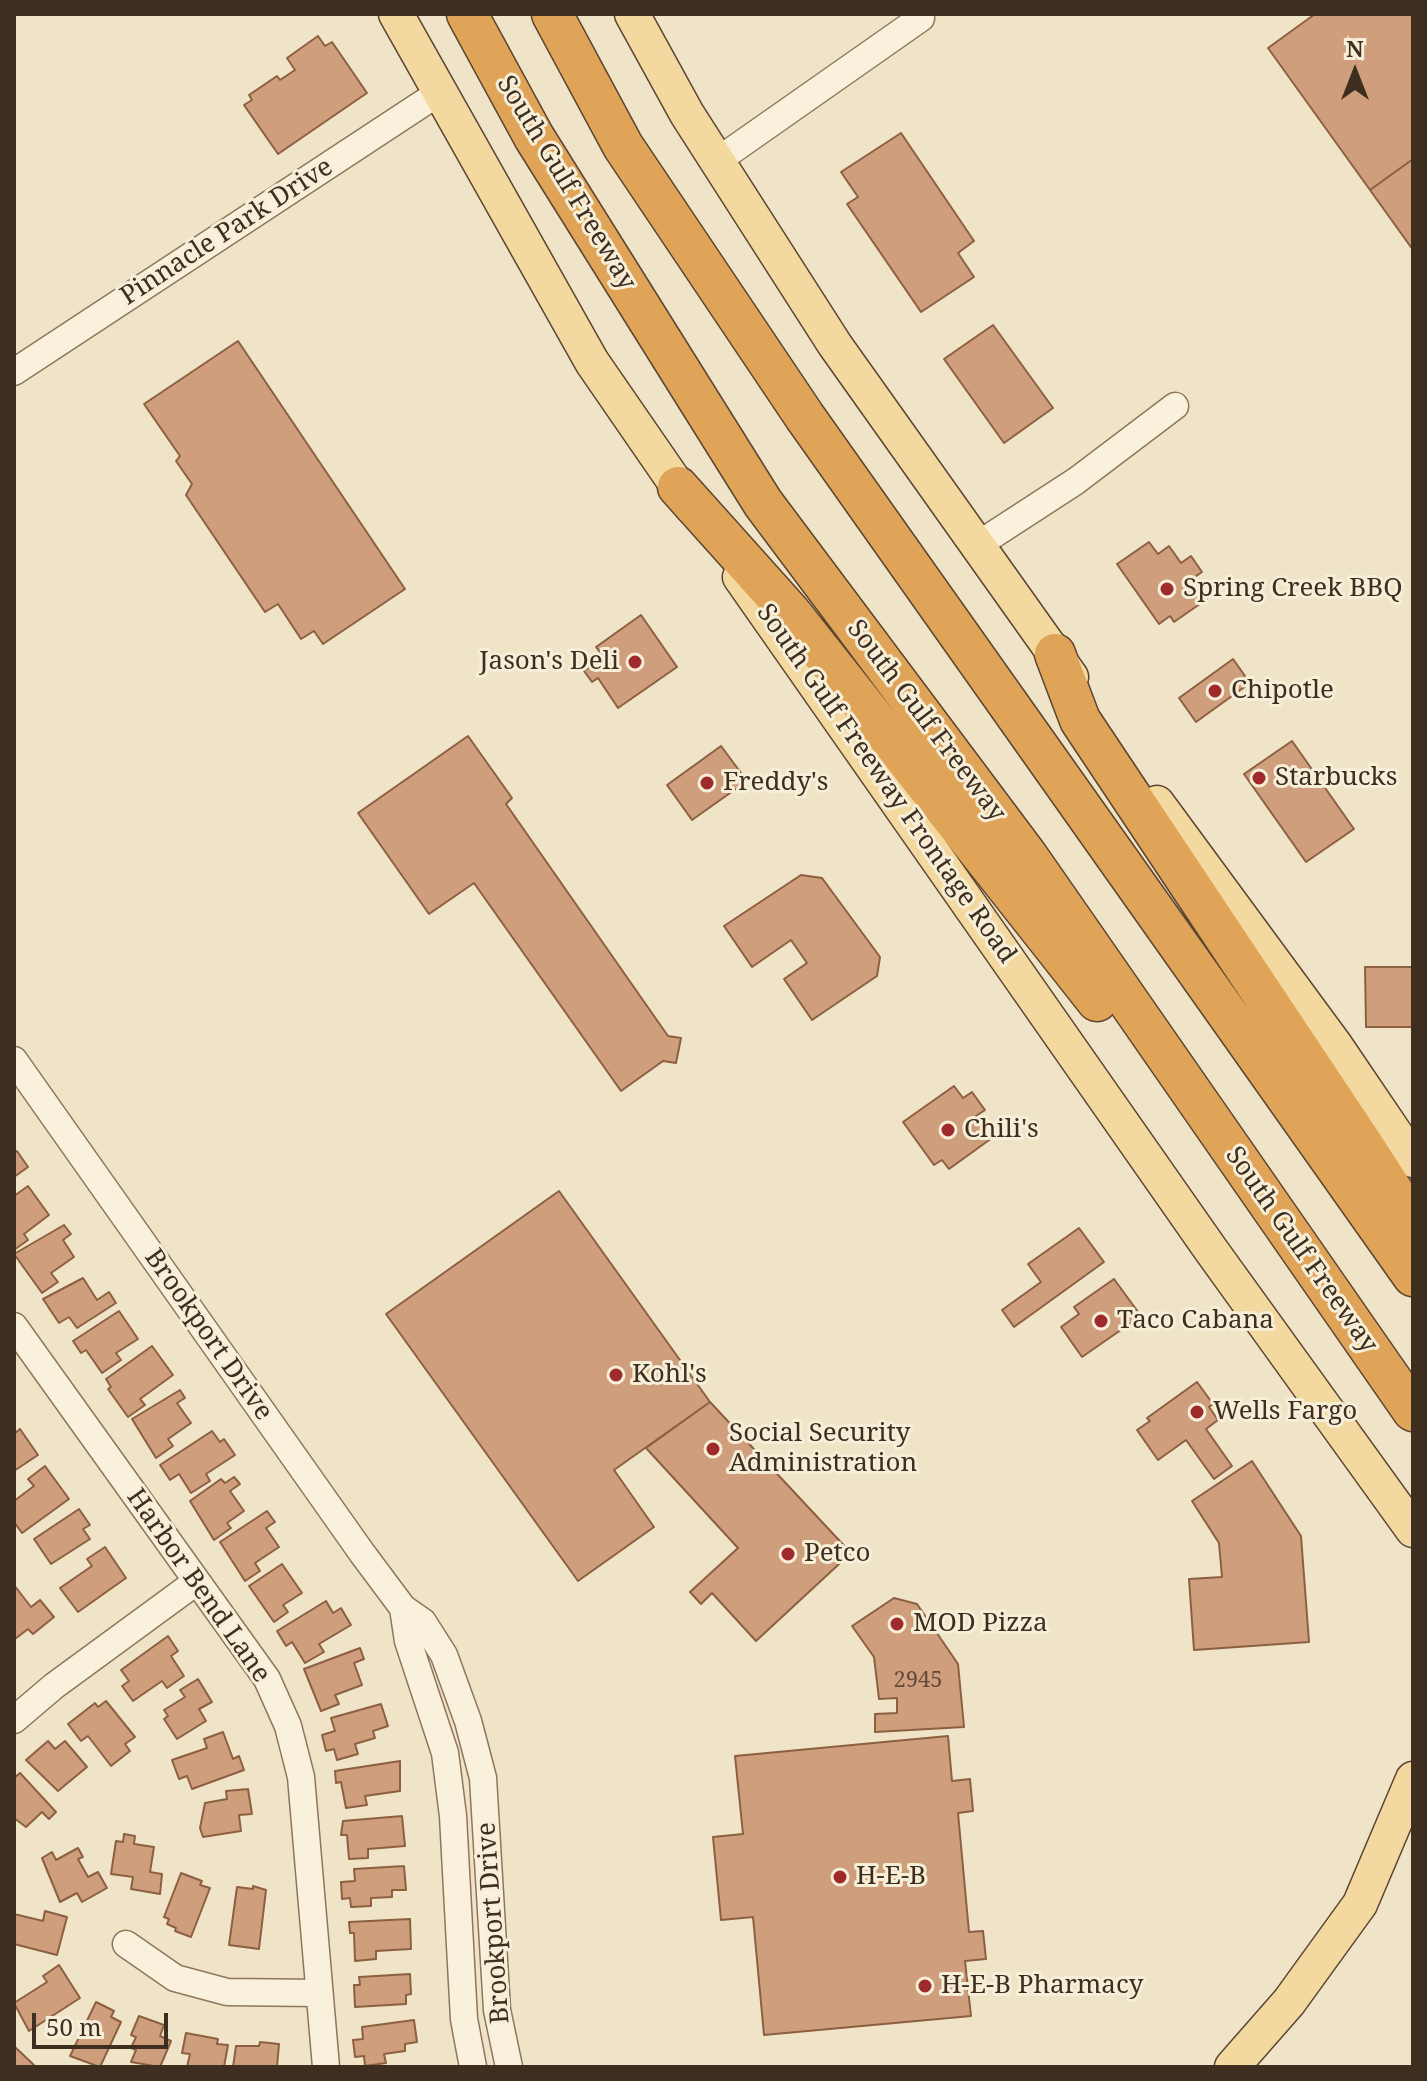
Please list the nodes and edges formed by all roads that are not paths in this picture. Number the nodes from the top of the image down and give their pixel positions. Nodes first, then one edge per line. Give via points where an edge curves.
1 (396, 14) edge
2 (467, 14) edge
3 (552, 14) edge
4 (632, 14) edge
5 (921, 18) dead end
6 (440, 92) junction
7 (717, 161) junction
8 (14, 372) edge
9 (1175, 406) dead end
10 (678, 487) junction
11 (976, 546) junction
12 (1055, 654) junction
13 (14, 1060) edge
14 (1413, 1160) edge
15 (1413, 1230) edge
16 (1413, 1276) edge
17 (1328, 1288) junction
18 (14, 1326) edge
19 (1413, 1411) edge
20 (1413, 1530) edge
21 (196, 1582) junction
22 (403, 1608) junction
23 (14, 1720) edge
24 (1413, 1779) edge
25 (126, 1944) dead end
26 (318, 1993) junction
27 (326, 2067) edge
28 (473, 2067) edge
29 (509, 2067) edge
30 (1232, 2067) edge

1 - 6 main road, South Gulf Freeway Frontage Road
2 - 17 highway, South Gulf Freeway via 534,137 763,503 1028,857
3 - 16 highway via 623,146 796,404
4 - 7 main road
5 - 7 street
6 - 8 street, Pinnacle Park Drive
6 - 10 main road, South Gulf Freeway Frontage Road via 592,362
7 - 11 main road via 835,345
9 - 11 street via 1076,481
10 - 17 highway via 790,612 996,869 1202,1142
10 - 20 main road, South Gulf Freeway Frontage Road
11 - 12 main road
12 - 14 main road
12 - 15 highway via 1080,720 1361,1142
13 - 22 street, Brookport Drive
17 - 19 highway, South Gulf Freeway
18 - 21 street, Harbor Bend Lane
21 - 23 street
21 - 26 street, Harbor Bend Lane via 267,1679 288,1726 301,1777
22 - 28 street, Brookport Drive via 408,1641 445,1753 464,2019
22 - 29 street, Brookport Drive via 423,1622 444,1655 483,1778 497,2010
24 - 30 main road via 1360,1904 1289,2002
25 - 26 street via 175,1978 227,1992
26 - 27 street, Harbor Bend Lane

